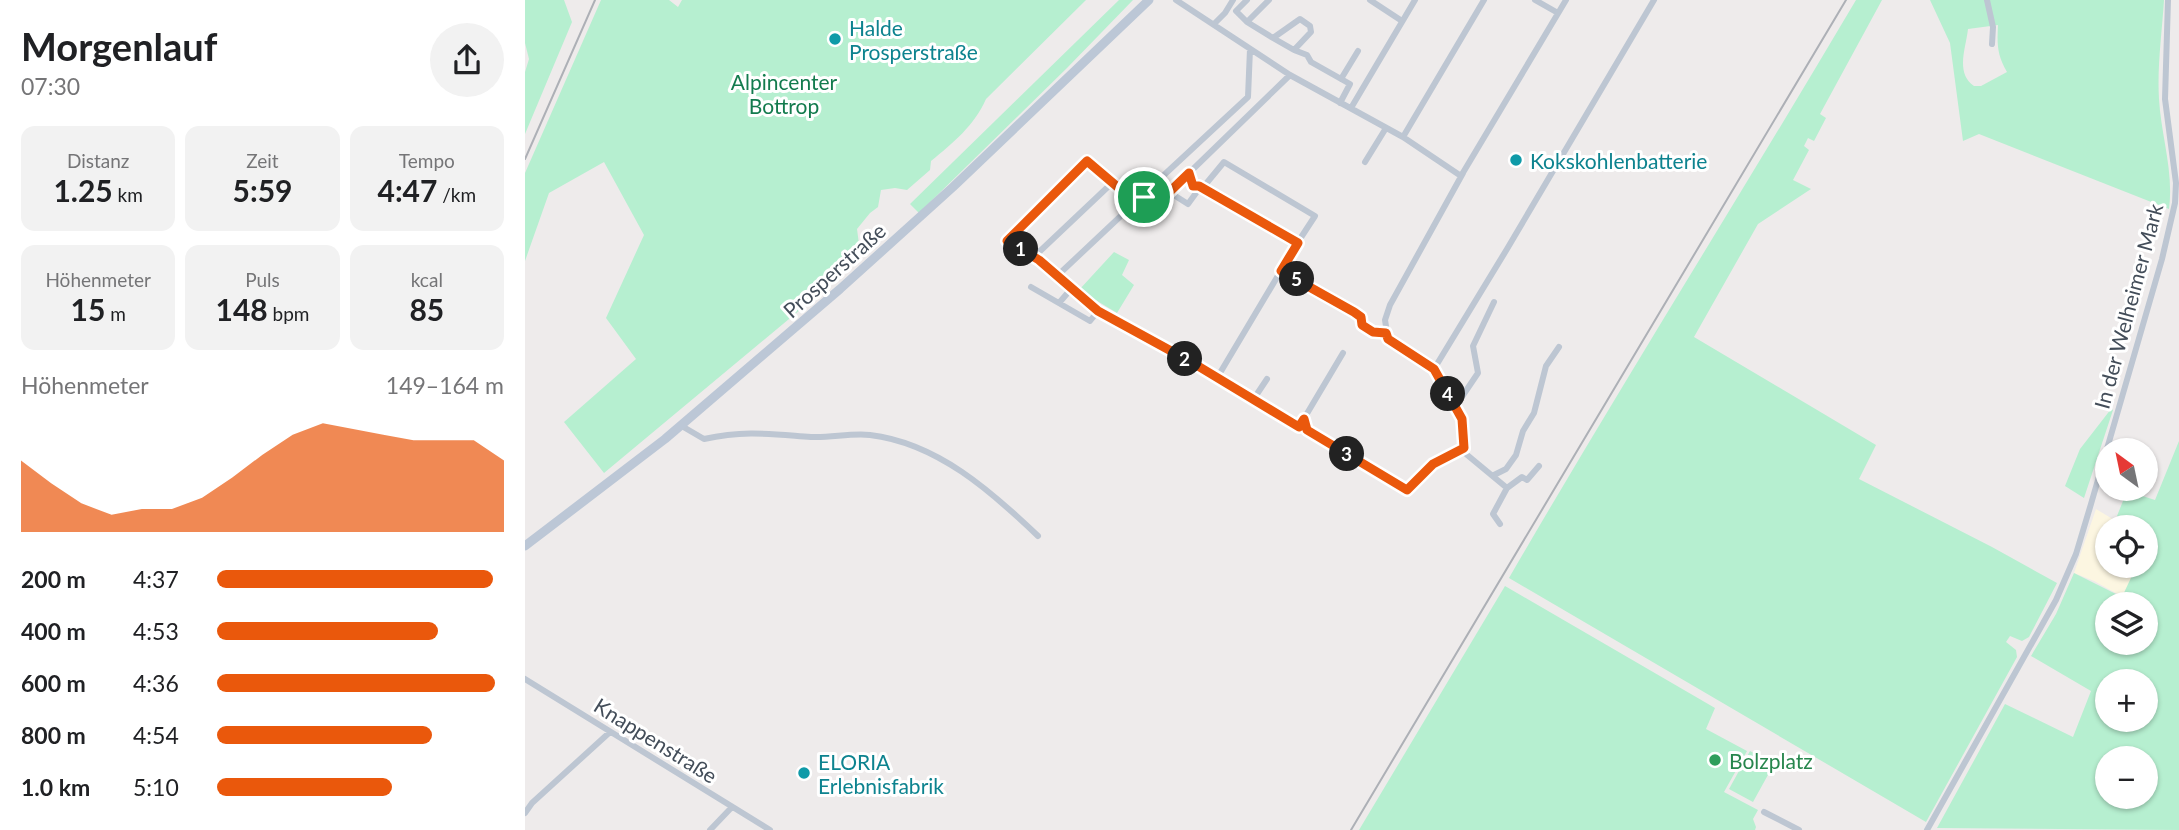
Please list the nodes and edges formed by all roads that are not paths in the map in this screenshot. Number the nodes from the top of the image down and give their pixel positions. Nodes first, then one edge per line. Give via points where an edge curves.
1 (1149, 0) edge
2 (1176, 0) edge
3 (1233, 0) edge
4 (1247, 0) edge
5 (1269, 0) edge
6 (1370, 0) edge
7 (1415, 0) edge
8 (1484, 0) edge
9 (1535, 0) edge
10 (1554, 0) edge
11 (1566, 0) edge
12 (1654, 0) edge
13 (1987, 0) edge
14 (2168, 0) edge
15 (1549, 8) junction
16 (1558, 13) junction
17 (1402, 21) junction
18 (1247, 22) junction
19 (1214, 24) junction
20 (1273, 38) junction
21 (1992, 44) dead end
22 (1250, 49) junction
23 (1294, 50) junction
24 (1358, 51) dead end
25 (1290, 75) junction
26 (1341, 79) junction
27 (1340, 103) junction
28 (1351, 108) junction
29 (1387, 128) junction
30 (1403, 136) junction
31 (1365, 162) dead end
32 (1464, 170) junction
33 (1189, 173) junction
34 (1112, 183) junction
35 (1196, 186) junction
36 (1169, 192) junction
37 (1142, 197) junction
38 (1298, 243) junction
39 (1039, 260) junction
40 (1281, 271) junction
41 (1057, 276) junction
42 (1031, 287) dead end
43 (1071, 289) junction
44 (1494, 302) dead end
45 (1059, 303) junction
46 (1098, 311) junction
47 (1386, 333) junction
48 (1559, 347) dead end
49 (1343, 353) dead end
50 (1434, 369) junction
51 (1217, 378) junction
52 (1267, 379) dead end
53 (1253, 400) junction
54 (1455, 407) junction
55 (1304, 419) junction
56 (680, 425) junction
57 (1464, 448) junction
58 (1539, 466) dead end
59 (1494, 475) junction
60 (1507, 488) junction
61 (1500, 524) dead end
62 (1038, 536) dead end
63 (525, 546) edge
64 (525, 679) edge
65 (610, 732) junction
66 (732, 807) junction
67 (526, 809) edge
68 (1764, 812) dead end
69 (710, 830) edge
70 (770, 830) edge
71 (1799, 830) edge
72 (1927, 830) edge

1 - 56 main road, Prosperstraße via 887,247
2 - 19 street
3 - 19 street
4 - 18 street via 1236,11
5 - 18 street
6 - 17 street
7 - 17 street
8 - 30 street
9 - 15 street
10 - 15 street
11 - 16 street
12 - 50 street
13 - 21 street
14 - 72 street, In der Welheimer Mark via 2165,99 2175,203 2091,504 2056,600
15 - 16 street
16 - 32 street
17 - 28 street
18 - 20 street
19 - 22 street
20 - 23 street
20 - 23 street via 1300,19 1304,21 1311,32
22 - 25 street
22 - 37 street via 1248,97
23 - 26 street
24 - 26 street
25 - 27 street
25 - 33 street
26 - 27 street via 1350,84
27 - 28 street
28 - 29 street
29 - 30 street
29 - 31 street
30 - 32 street via 1461,176
32 - 47 street via 1390,305
33 - 35 street
33 - 36 street
34 - 37 street via 1127,195
34 - 39 street via 1038,253
34 - 39 street via 1087,161 1007,241
35 - 36 street via 1188,204
35 - 38 street
35 - 38 street via 1205,185 1224,162 1315,216
36 - 37 street via 1155,206
37 - 41 street
38 - 40 street
39 - 41 street
40 - 47 street via 1354,312 1373,332
40 - 51 street
41 - 43 street
42 - 45 street
43 - 45 street
43 - 46 street
44 - 54 street via 1473,346 1478,373
45 - 46 street via 1090,321
46 - 51 street
47 - 50 street via 1388,339
48 - 59 street via 1544,371 1534,413 1516,455 1506,469
49 - 55 street
50 - 54 street
51 - 53 street
52 - 53 street
53 - 55 street via 1299,427
54 - 57 street via 1462,419
55 - 57 street via 1307,430 1407,490 1433,464
56 - 62 street via 704,439 736,433 871,435 912,446 973,480
56 - 63 main road, Prosperstraße
57 - 59 street
58 - 60 street via 1527,480 1522,477
59 - 60 street
60 - 61 street via 1493,514
64 - 65 street, Knappenstraße
65 - 66 street, Knappenstraße
65 - 67 street
66 - 69 street
66 - 70 street, Knappenstraße
68 - 71 street

